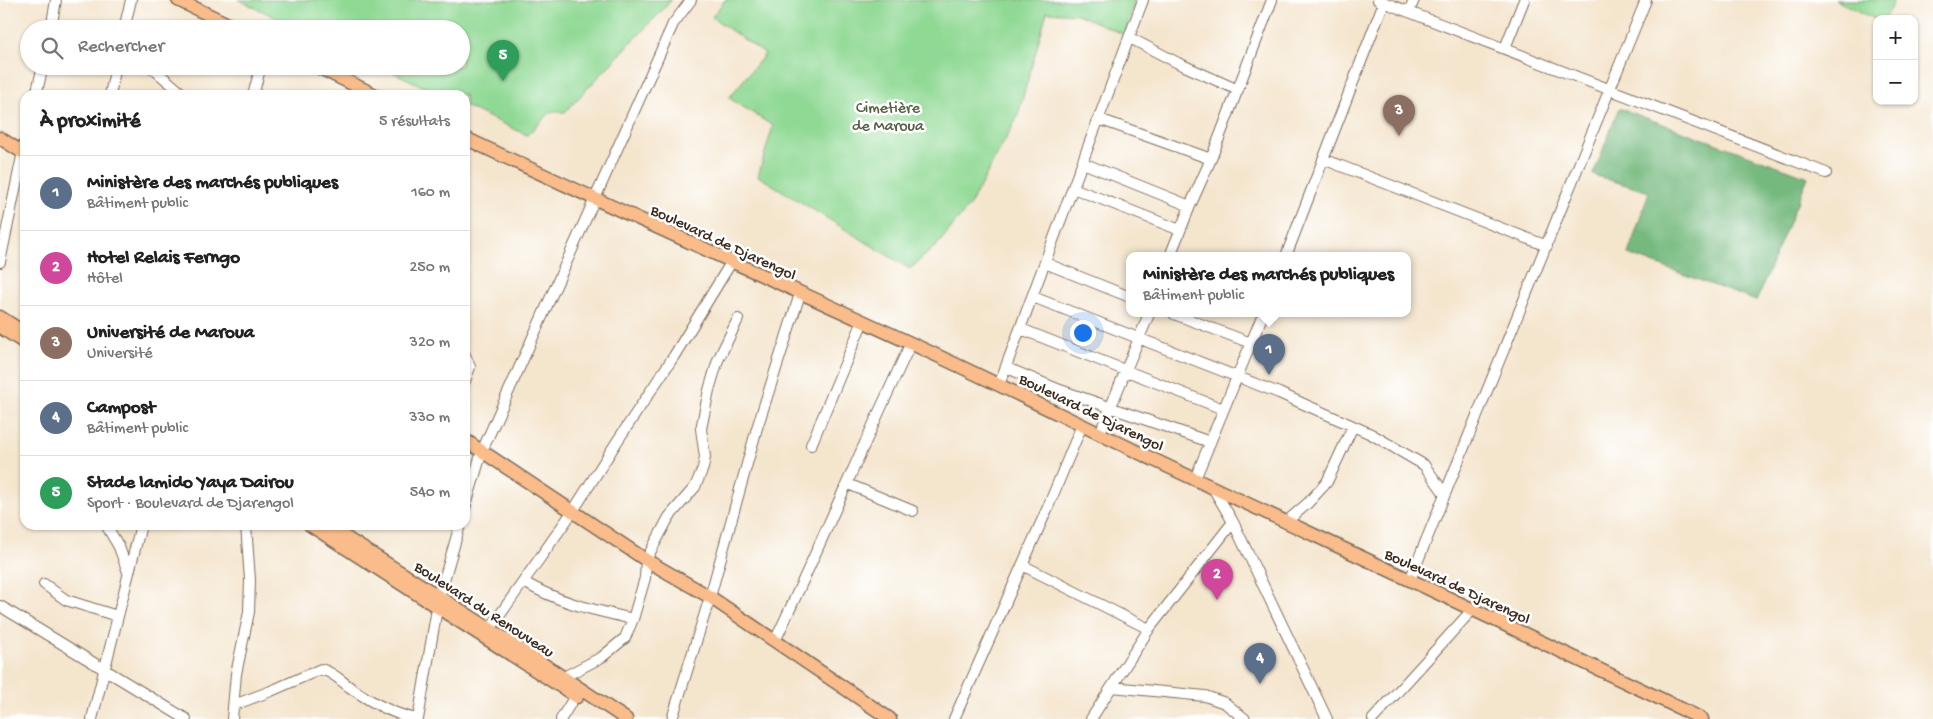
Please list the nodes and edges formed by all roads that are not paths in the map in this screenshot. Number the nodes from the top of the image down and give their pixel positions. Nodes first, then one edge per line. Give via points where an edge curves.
1 (56, 0) edge
2 (131, 0) edge
3 (178, 0) edge
4 (691, 0) edge
5 (1143, 0) edge
6 (1272, 0) edge
7 (1414, 0) edge
8 (1524, 0) edge
9 (1646, 0) edge
10 (1381, 1) edge
11 (1409, 11) junction
12 (52, 20) edge
13 (126, 20) edge
14 (219, 20) edge
15 (1130, 38) junction
16 (1504, 48) junction
17 (40, 75) edge
18 (114, 75) edge
19 (161, 75) edge
20 (259, 75) edge
21 (334, 75) edge
22 (1610, 88) junction
23 (37, 90) edge
24 (111, 90) edge
25 (178, 90) edge
26 (255, 90) edge
27 (365, 90) edge
28 (1238, 90) junction
29 (1099, 119) junction
30 (0, 138) edge
31 (470, 140) edge
32 (20, 147) edge
33 (1211, 159) junction
34 (1323, 159) junction
35 (1082, 163) junction
36 (20, 168) edge
37 (1826, 173) dead end
38 (1073, 188) junction
39 (594, 200) junction
40 (1190, 206) junction
41 (1180, 230) junction
42 (1547, 246) junction
43 (1173, 252) edge
44 (1288, 252) edge
45 (732, 261) junction
46 (0, 262) edge
47 (1045, 262) junction
48 (800, 294) junction
49 (1126, 295) edge
50 (1033, 297) junction
51 (0, 316) edge
52 (1148, 317) edge
53 (1182, 317) edge
54 (1262, 317) edge
55 (738, 319) dead end
56 (863, 321) junction
57 (0, 327) edge
58 (1021, 329) junction
59 (20, 330) edge
60 (20, 340) edge
61 (1139, 340) junction
62 (911, 343) junction
63 (1251, 343) junction
64 (1007, 368) junction
65 (1126, 371) junction
66 (1237, 378) junction
67 (999, 385) junction
68 (1112, 407) junction
69 (1223, 409) junction
70 (1082, 425) junction
71 (1353, 426) junction
72 (1100, 433) junction
73 (1210, 442) junction
74 (470, 443) edge
75 (811, 445) dead end
76 (482, 451) junction
77 (1195, 479) junction
78 (848, 484) junction
79 (1213, 488) junction
80 (470, 491) edge
81 (1445, 494) junction
82 (573, 511) junction
83 (913, 512) dead end
84 (1232, 522) junction
85 (1286, 522) junction
86 (109, 530) edge
87 (140, 530) edge
88 (246, 530) edge
89 (318, 530) edge
90 (333, 530) edge
91 (459, 530) edge
92 (646, 560) junction
93 (1022, 564) junction
94 (128, 572) junction
95 (1410, 580) junction
96 (524, 582) junction
97 (44, 584) dead end
98 (710, 597) junction
99 (438, 602) junction
100 (0, 606) edge
101 (1473, 609) junction
102 (117, 616) junction
103 (633, 619) junction
104 (490, 629) junction
105 (1149, 629) junction
106 (775, 641) junction
107 (104, 668) junction
108 (562, 678) junction
109 (1112, 687) junction
110 (575, 696) junction
111 (234, 705) junction
112 (1695, 717) edge
113 (92, 719) edge
114 (186, 719) edge
115 (232, 719) edge
116 (418, 719) edge
117 (561, 719) edge
118 (610, 719) edge
119 (626, 719) edge
120 (672, 719) edge
121 (890, 719) edge
122 (954, 719) edge
123 (1091, 719) edge
124 (1245, 719) edge
125 (1327, 719) edge
126 (1373, 719) edge

1 - 12 street
2 - 13 street
3 - 14 main road
4 - 39 street via 673,24
5 - 15 street
6 - 28 street
7 - 11 street
8 - 16 street
9 - 22 street
10 - 11 street
10 - 34 street
11 - 16 street
15 - 28 street
15 - 29 street
16 - 22 street
17 - 23 street
18 - 24 street
19 - 25 street
20 - 26 street
21 - 27 main road
22 - 37 street
22 - 42 street
28 - 33 street
29 - 33 street
29 - 35 street
30 - 32 main road
31 - 39 main road, Boulevard de Djarengol
33 - 40 street
34 - 42 street
34 - 44 street
35 - 38 street
35 - 40 street
36 - 46 street
38 - 41 street
38 - 47 street
39 - 45 main road, Boulevard de Djarengol
39 - 76 street
40 - 41 street
41 - 43 street
42 - 81 street
45 - 48 main road, Boulevard de Djarengol
45 - 82 street
47 - 49 street
47 - 50 street
48 - 56 main road, Boulevard de Djarengol
48 - 98 street via 757,428
50 - 58 street
50 - 61 street
51 - 59 main road
52 - 61 street
53 - 63 street
54 - 63 street
55 - 92 street via 718,360 709,390 701,430 705,457 703,468 695,487 669,517
56 - 62 main road, Boulevard de Djarengol
56 - 75 street
57 - 60 main road
58 - 64 street
58 - 65 street
61 - 65 street
61 - 66 street
62 - 67 main road, Boulevard de Djarengol
62 - 78 street
63 - 66 street
64 - 67 street
64 - 68 street
65 - 68 street
65 - 69 street
66 - 69 street
66 - 71 street
67 - 70 main road, Boulevard de Djarengol
68 - 72 street
68 - 73 street
69 - 73 street
70 - 72 main road, Boulevard de Djarengol
70 - 93 street
71 - 81 street via 1424,465
71 - 85 street via 1327,482
72 - 77 main road, Boulevard de Djarengol
73 - 77 street
74 - 76 main road
76 - 80 street
76 - 82 main road
77 - 79 main road, Boulevard de Djarengol
78 - 83 street
78 - 106 street
79 - 84 street
79 - 85 main road, Boulevard de Djarengol
81 - 95 street
82 - 92 main road
82 - 96 street
84 - 105 street
84 - 125 street
85 - 95 main road, Boulevard de Djarengol
86 - 94 street
87 - 94 street
88 - 111 street via 249,612 236,674
89 - 99 main road, Boulevard du Renouveau
90 - 99 main road, Boulevard du Renouveau
91 - 99 street
92 - 98 main road
92 - 103 street via 646,573
93 - 105 street
93 - 122 street
94 - 102 street
95 - 101 main road, Boulevard de Djarengol
96 - 103 street via 557,599
96 - 104 street
97 - 102 street via 66,600
98 - 106 main road
98 - 120 street
99 - 104 main road, Boulevard du Renouveau
99 - 110 main road, Boulevard du Renouveau
99 - 116 street
100 - 107 street
101 - 112 main road, Boulevard de Djarengol
101 - 126 street
102 - 107 street
103 - 108 street via 625,638 615,648
104 - 108 main road, Boulevard du Renouveau
105 - 109 street
106 - 121 main road
107 - 113 street
107 - 114 street
108 - 119 main road, Boulevard du Renouveau
109 - 123 street
109 - 124 street via 1206,696 1225,703
110 - 117 street
110 - 118 main road, Boulevard du Renouveau
111 - 115 street
111 - 116 street via 321,669 386,709

